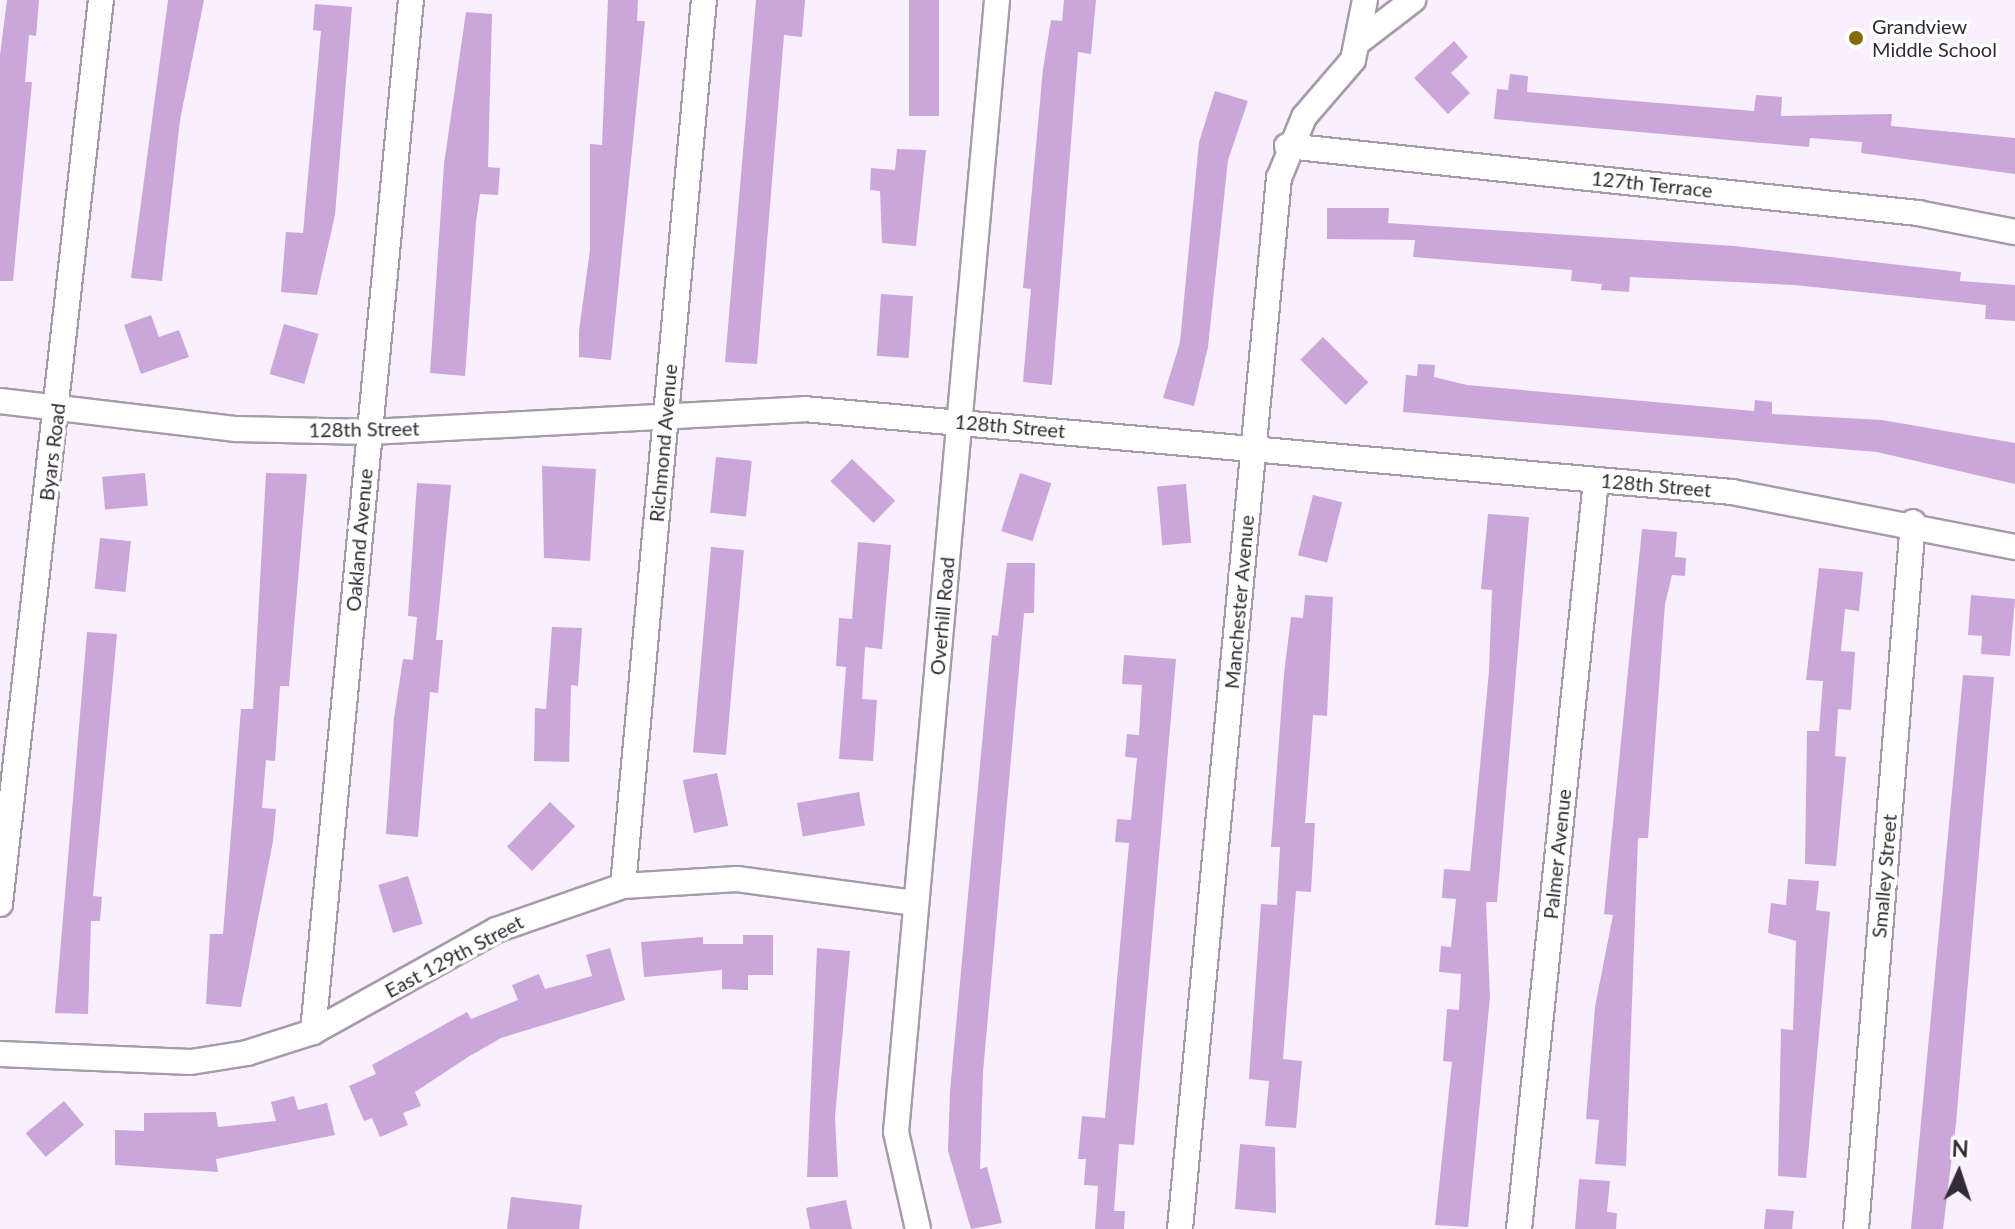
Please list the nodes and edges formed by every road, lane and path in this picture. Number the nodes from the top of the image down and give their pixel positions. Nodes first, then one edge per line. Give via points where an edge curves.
1 (101, 0) edge
2 (411, 0) edge
3 (704, 0) edge
4 (997, 0) edge
5 (1365, 0) edge
6 (1413, 0) edge
7 (1361, 40) junction
8 (1287, 146) junction
9 (2015, 232) edge
10 (0, 401) edge
11 (57, 409) junction
12 (666, 413) junction
13 (960, 421) junction
14 (370, 432) junction
15 (1254, 448) junction
16 (1596, 480) junction
17 (1913, 522) junction
18 (2015, 547) edge
19 (623, 886) junction
20 (915, 903) junction
21 (0, 904) edge
22 (313, 1032) junction
23 (0, 1054) edge
24 (918, 1229) edge
25 (1180, 1229) edge
26 (1519, 1229) edge
27 (1856, 1229) edge

1 - 11 street, Byars Road
2 - 14 street, Oakland Avenue
3 - 12 street, Richmond Avenue
4 - 13 street, Overhill Road
5 - 7 street, Manchester Avenue
6 - 7 street
7 - 8 street, Manchester Avenue
8 - 9 street, 127th Terrace via 1918,213
8 - 15 street, Manchester Avenue
10 - 11 street, 128th Street
11 - 14 street, 128th Street via 236,429
11 - 21 street, Byars Road
12 - 13 street, 128th Street via 804,409
12 - 14 street, 128th Street
12 - 19 street, Richmond Avenue
13 - 15 street, 128th Street
13 - 20 street, Overhill Road
14 - 22 street, Oakland Avenue
15 - 16 street, 128th Street
15 - 25 street, Manchester Avenue
16 - 17 street, 128th Street
16 - 26 street, Palmer Avenue
17 - 18 street, 128th Street
17 - 27 street, Smalley Street
19 - 20 street, East 129th Street via 737,879
19 - 22 street, East 129th Street via 496,930
20 - 24 street, Overhill Road via 896,1132
22 - 23 street, East 129th Street via 191,1062

